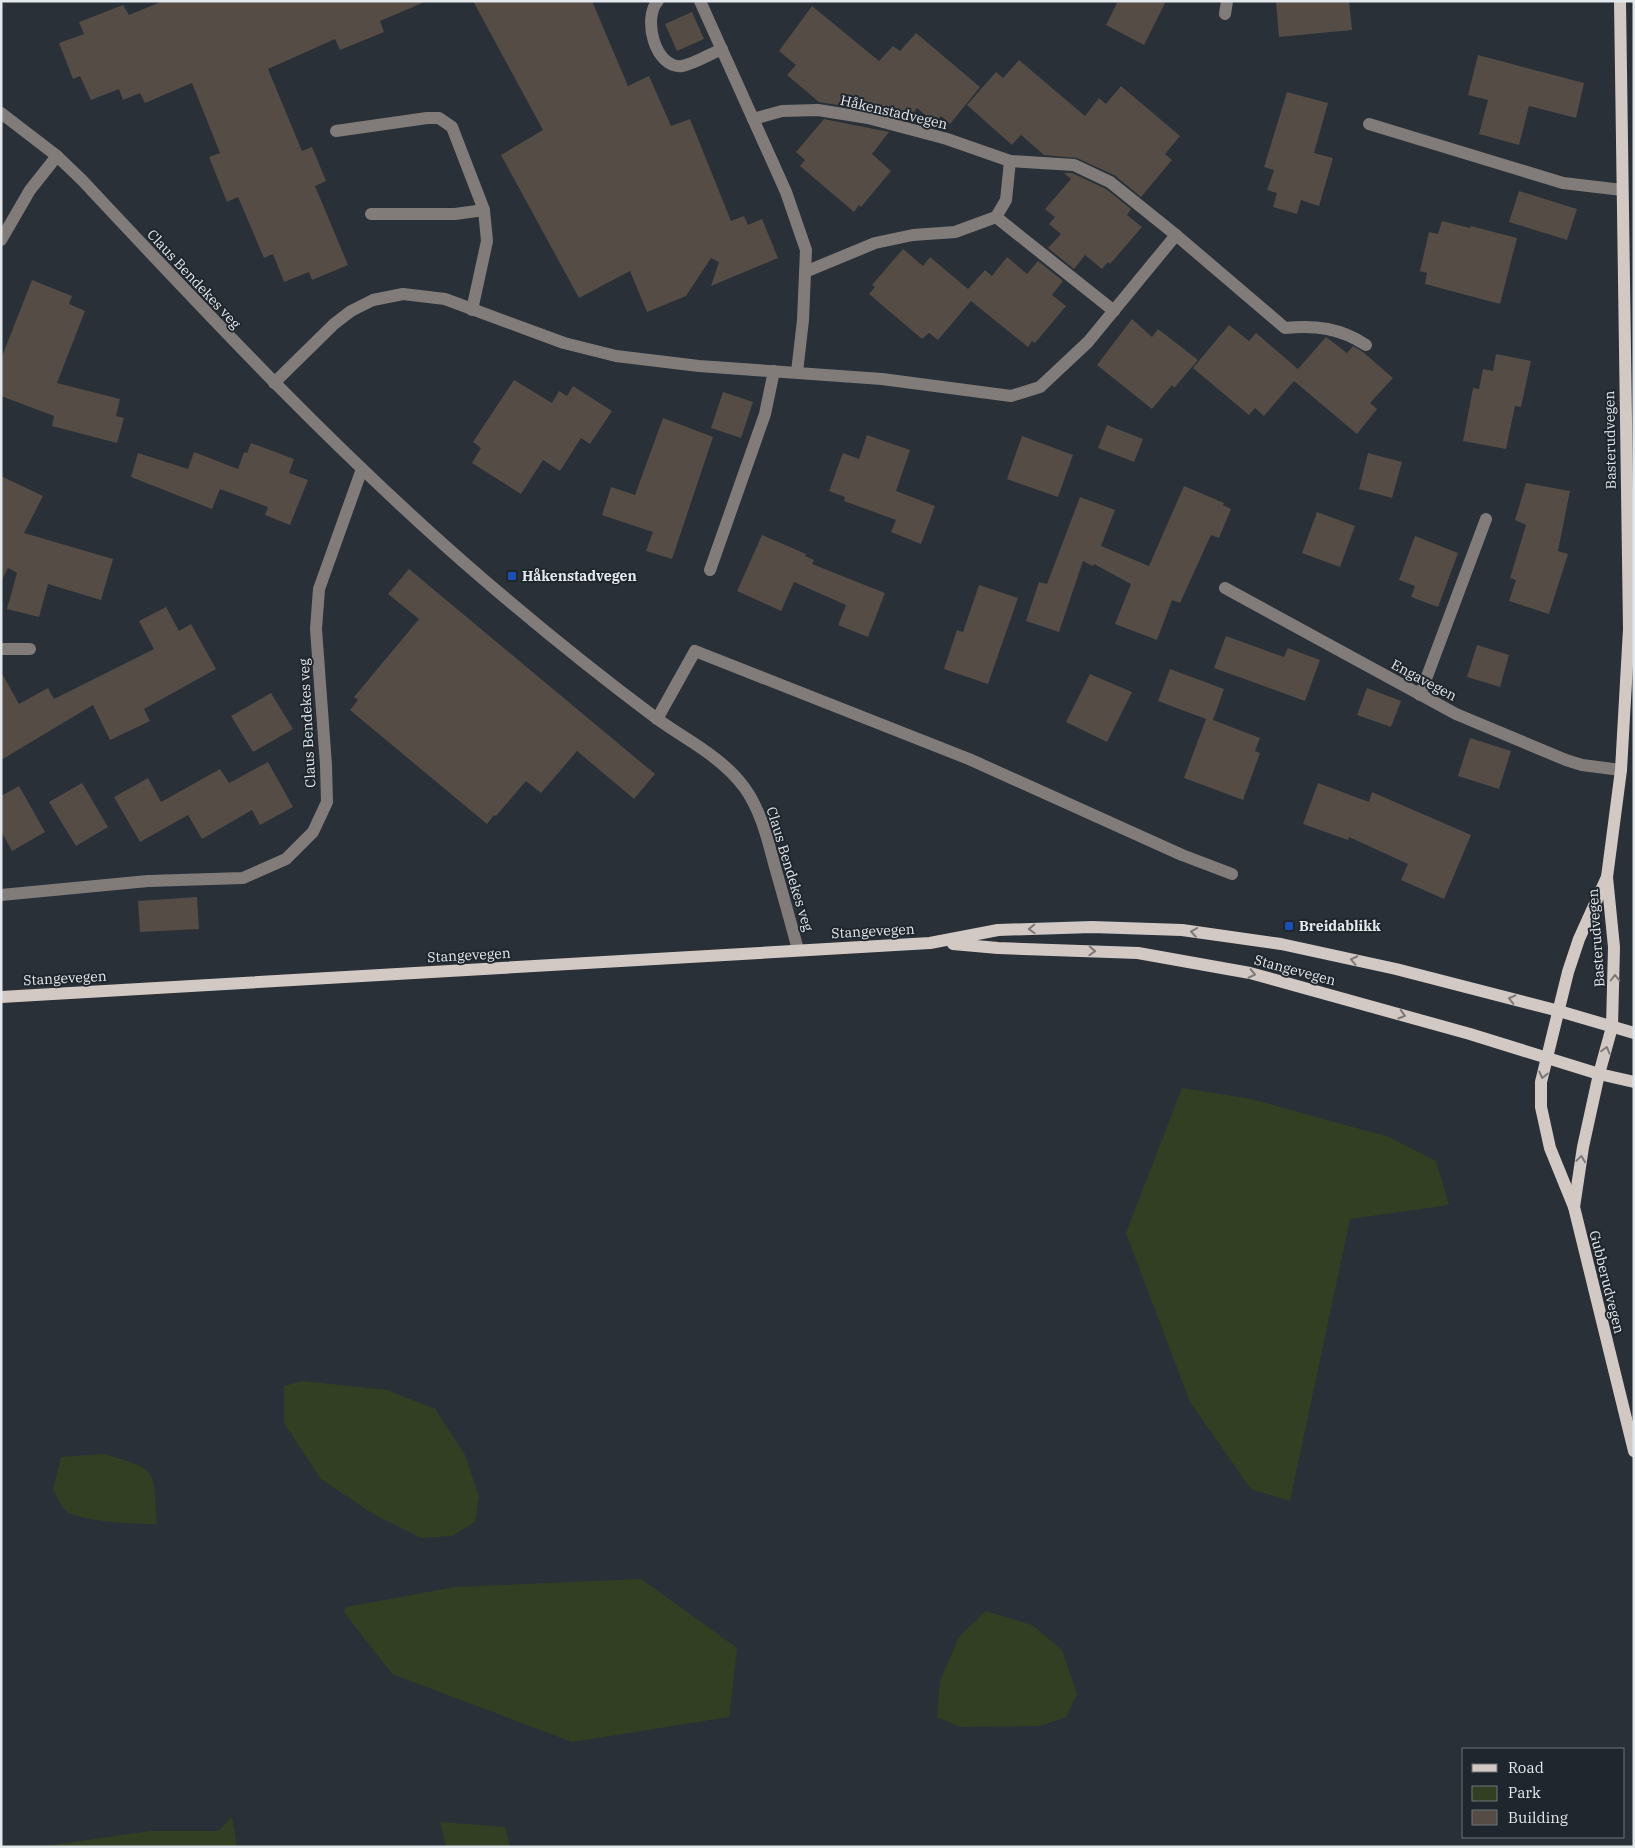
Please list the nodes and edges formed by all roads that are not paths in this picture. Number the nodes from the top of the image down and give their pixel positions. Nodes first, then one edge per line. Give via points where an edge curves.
1 (658, 1) edge
2 (700, 1) edge
3 (1227, 1) edge
4 (1620, 1) edge
5 (1225, 14) dead end
6 (722, 49) junction
7 (1, 113) edge
8 (753, 118) junction
9 (1369, 124) dead end
10 (336, 131) dead end
11 (57, 156) junction
12 (1010, 161) junction
13 (1622, 190) junction
14 (484, 210) junction
15 (371, 214) dead end
16 (996, 217) junction
17 (1176, 235) junction
18 (1, 240) edge
19 (805, 272) junction
20 (1628, 275) edge
21 (472, 310) junction
22 (1114, 311) junction
23 (1366, 345) dead end
24 (774, 371) junction
25 (797, 372) junction
26 (274, 382) junction
27 (362, 469) junction
28 (1486, 519) dead end
29 (710, 570) dead end
30 (1225, 588) dead end
31 (1631, 628) edge
32 (1, 649) edge
33 (30, 649) dead end
34 (1420, 695) junction
35 (657, 719) junction
36 (1622, 770) junction
37 (1232, 874) dead end
38 (1607, 877) junction
39 (1, 895) edge
40 (938, 943) junction
41 (798, 950) junction
42 (1, 997) edge
43 (1559, 1011) junction
44 (1612, 1027) junction
45 (1634, 1033) edge
46 (1547, 1057) junction
47 (1599, 1074) junction
48 (1634, 1082) edge
49 (1574, 1207) junction
50 (1634, 1451) edge

1 - 6 street via 651,14 650,29 661,56 669,63 681,66
2 - 6 street
3 - 5 street
4 - 13 main road, Basterudvegen
6 - 8 street
7 - 11 street, Claus Bendekes veg
8 - 12 street, Håkenstadvegen via 782,111 818,110 851,115 947,139
8 - 19 street via 786,192 806,250
9 - 13 street via 1563,183
10 - 14 street via 427,118 445,121 452,127
11 - 18 street via 30,190
11 - 26 street, Claus Bendekes veg
12 - 16 street via 1006,200
12 - 17 street, Håkenstadvegen via 1074,165 1110,182
13 - 20 main road, Basterudvegen
14 - 15 street via 455,214
14 - 21 street via 487,241
16 - 19 street via 955,232 913,235 875,243
16 - 22 street
17 - 22 street
17 - 23 street, Håkenstadvegen via 1285,328 1331,328
19 - 25 street
20 - 31 main road, Basterudvegen
21 - 24 street via 591,351 651,361
21 - 26 street via 445,299 422,295 403,294 373,300 334,324
22 - 25 street via 1088,342 1040,387 1011,396 882,379
24 - 25 street
24 - 29 street via 765,414
26 - 27 street, Claus Bendekes veg
27 - 35 street, Claus Bendekes veg via 482,578
27 - 39 street, Claus Bendekes veg via 319,589 316,629 327,802 313,832 286,859 243,878 148,882
28 - 34 street
30 - 34 street, Engavegen
31 - 36 main road, Basterudvegen
32 - 33 street
34 - 36 street, Engavegen via 1456,714 1566,760
35 - 37 street via 695,651 969,759 1182,855
35 - 41 street, Claus Bendekes veg via 725,765 752,800 766,835
36 - 38 main road, Basterudvegen
38 - 43 main road, Basterudvegen via 1579,938
44 -> 38 main road, Basterudvegen via 1614,947
40 - 41 main road, Stangevegen
43 -> 40 main road, Stangevegen via 1281,944 1182,930 1092,927 998,930
40 -> 46 main road, Stangevegen via 1138,953 1250,973
41 - 42 main road, Stangevegen
43 - 44 main road, Stangevegen
43 - 46 main road, Gubberudvegen
44 - 45 main road, Stangevegen
47 -> 44 main road, Gubberudvegen
46 - 47 main road, Stangevegen
46 -> 49 main road, Gubberudvegen via 1541,1082 1541,1107 1550,1148
47 - 48 main road, Stangevegen
49 -> 47 main road, Gubberudvegen
49 - 50 main road, Gubberudvegen

